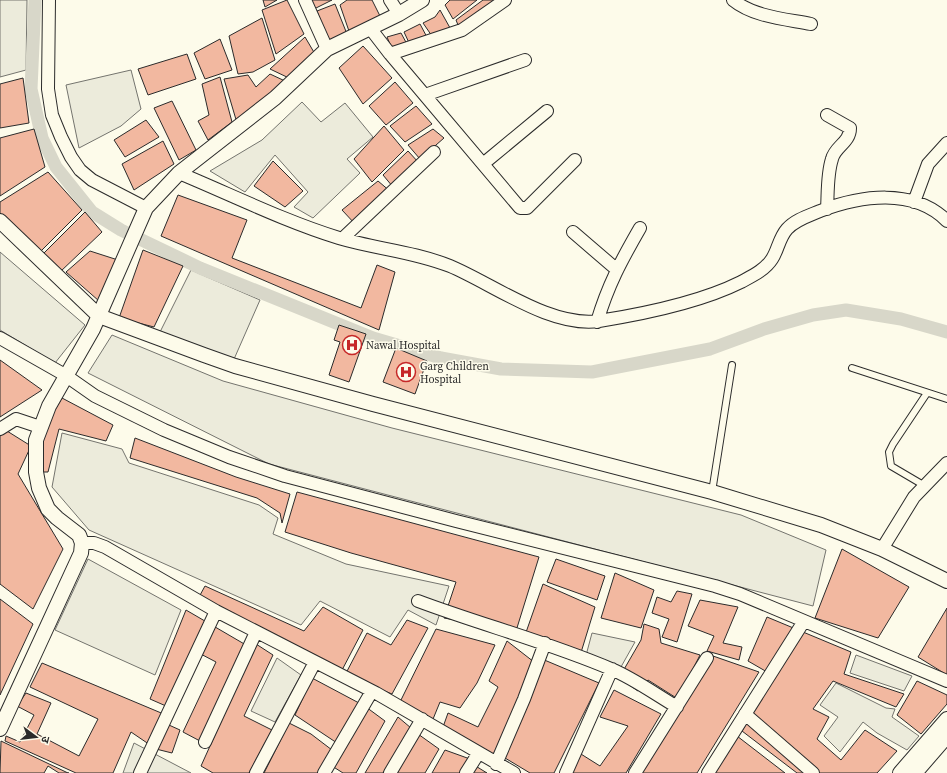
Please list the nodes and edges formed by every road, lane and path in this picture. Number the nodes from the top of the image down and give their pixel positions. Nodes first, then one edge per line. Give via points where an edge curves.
1 (49, 0) edge
2 (305, 0) edge
3 (390, 0) edge
4 (422, 0) edge
5 (505, 0) edge
6 (733, 0) edge
7 (399, 14) junction
8 (811, 24) dead end
9 (370, 28) junction
10 (327, 49) junction
11 (390, 54) junction
12 (525, 60) dead end
13 (425, 95) junction
14 (547, 112) dead end
15 (827, 115) dead end
16 (947, 143) edge
17 (434, 152) dead end
18 (575, 160) dead end
19 (483, 164) junction
20 (179, 172) junction
21 (914, 202) junction
22 (146, 208) junction
23 (827, 209) junction
24 (0, 221) edge
25 (947, 221) edge
26 (640, 228) dead end
27 (573, 232) dead end
28 (342, 239) junction
29 (616, 269) junction
30 (99, 316) junction
31 (597, 322) junction
32 (0, 338) edge
33 (732, 365) dead end
34 (852, 368) dead end
35 (65, 375) junction
36 (927, 393) junction
37 (947, 399) edge
38 (40, 427) junction
39 (0, 429) edge
40 (947, 463) edge
41 (925, 486) junction
42 (712, 492) junction
43 (82, 543) junction
44 (882, 549) junction
45 (947, 581) edge
46 (418, 601) dead end
47 (216, 611) junction
48 (804, 621) junction
49 (256, 632) junction
50 (545, 643) junction
51 (707, 658) dead end
52 (315, 662) junction
53 (612, 669) junction
54 (947, 681) edge
55 (372, 691) junction
56 (677, 707) junction
57 (745, 714) junction
58 (422, 719) junction
59 (947, 719) edge
60 (0, 729) edge
61 (947, 736) edge
62 (206, 742) dead end
63 (478, 754) junction
64 (496, 764) junction
65 (140, 773) edge
66 (256, 773) edge
67 (324, 773) edge
68 (390, 773) edge
69 (466, 773) edge
70 (514, 773) edge
71 (566, 773) edge
72 (636, 773) edge
73 (708, 773) edge
74 (812, 773) edge
75 (900, 773) edge
76 (915, 773) edge

1 - 22 street via 48,89 52,115 61,137 80,170 92,180
2 - 10 street
3 - 7 street
4 - 7 street
5 - 11 street via 462,30
6 - 8 street via 770,17
7 - 9 street
9 - 10 street
9 - 11 street
10 - 20 street via 275,98
11 - 13 street
12 - 13 street
13 - 19 street
14 - 19 street
15 - 23 street via 850,128 848,140 836,151 832,159
16 - 21 street via 928,164
17 - 28 street
18 - 19 street via 530,205 523,208 518,206
20 - 22 street
20 - 28 street via 297,224
21 - 23 street via 870,198 849,201
21 - 25 street via 938,212
22 - 30 street
23 - 31 street via 788,228 780,238 772,259 763,269 740,282 685,303
24 - 30 street
26 - 29 street
27 - 29 street
28 - 31 street via 411,253 450,266 541,311 568,320
29 - 31 street
30 - 35 street
30 - 42 street via 235,366
32 - 35 street
33 - 42 lane
34 - 36 lane
35 - 38 street
35 - 48 street via 102,400 164,430 285,476 715,586
36 - 37 lane
36 - 41 lane via 889,452 891,466
38 - 39 street via 16,420
38 - 43 street via 35,453 39,488 48,509 79,535
40 - 41 street
41 - 44 street via 914,497
42 - 44 street via 821,525
43 - 47 street via 94,543 105,547
43 - 60 street via 81,553
44 - 45 street
46 - 50 street
47 - 49 street
47 - 65 street
48 - 54 street
48 - 57 street
49 - 52 street
49 - 62 street
50 - 53 street
50 - 64 street
51 - 56 street
52 - 55 street
52 - 66 street
53 - 56 street
53 - 71 street
55 - 58 street
55 - 67 street
56 - 72 street
57 - 73 street
57 - 74 street
58 - 63 street
58 - 68 street
59 - 75 street
61 - 76 street
63 - 64 street
63 - 69 street
64 - 70 street

